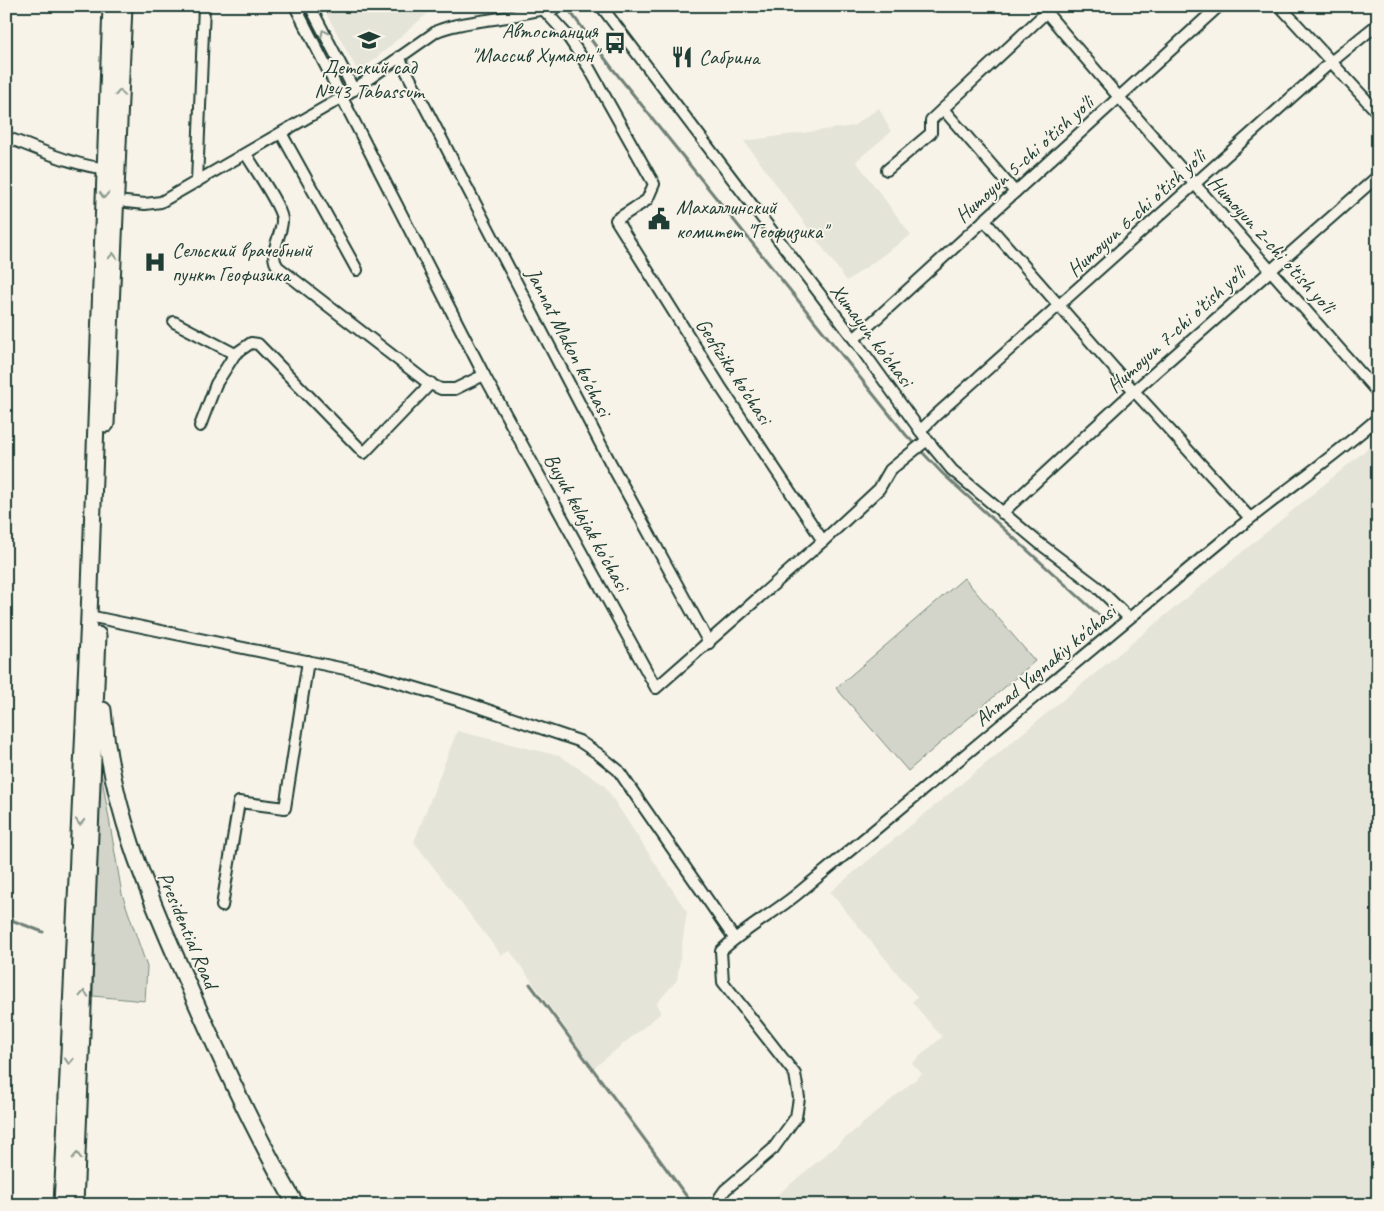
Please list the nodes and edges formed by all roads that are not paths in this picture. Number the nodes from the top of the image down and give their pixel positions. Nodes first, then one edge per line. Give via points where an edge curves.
1 (112, 6) edge
2 (124, 6) edge
3 (204, 6) edge
4 (295, 6) edge
5 (310, 6) edge
6 (601, 6) edge
7 (1219, 6) edge
8 (1280, 6) edge
9 (1047, 8) edge
10 (543, 9) junction
11 (554, 9) dead end
12 (1378, 24) edge
13 (399, 57) junction
14 (1331, 62) junction
15 (354, 90) junction
16 (342, 97) junction
17 (1118, 98) junction
18 (942, 109) junction
19 (1378, 114) edge
20 (281, 133) junction
21 (6, 137) edge
22 (246, 154) junction
23 (111, 169) junction
24 (887, 170) dead end
25 (1378, 176) edge
26 (197, 182) junction
27 (1195, 186) junction
28 (1015, 192) junction
29 (126, 202) dead end
30 (984, 220) junction
31 (1271, 269) junction
32 (357, 270) dead end
33 (1060, 306) junction
34 (174, 322) dead end
35 (854, 340) junction
36 (235, 354) junction
37 (484, 375) junction
38 (431, 383) junction
39 (1134, 391) junction
40 (1378, 393) edge
41 (1378, 418) edge
42 (200, 426) dead end
43 (923, 436) junction
44 (1002, 513) junction
45 (1250, 518) junction
46 (823, 541) junction
47 (94, 617) junction
48 (1129, 618) junction
49 (709, 643) junction
50 (98, 654) junction
51 (308, 661) junction
52 (656, 688) joint
53 (222, 906) dead end
54 (734, 938) junction
55 (62, 1205) edge
56 (75, 1205) edge
57 (296, 1205) edge
58 (724, 1205) edge

1 - 23 main road
23 -> 2 main road
3 - 26 street
4 - 16 street, Buyuk kelajak ko'chasi
15 -> 5 street
6 - 35 street, Xumayun ko'chasi
7 - 17 street, Humoyun 5-chi o'tish yo'li
8 - 14 street
9 - 17 street, Humoyun 2-chi o'tish yo'li
9 - 18 street
10 - 11 street
10 - 13 street via 451,26 437,31
10 - 46 street, Geofizika ko'chasi via 566,34 589,68 654,184 647,200 616,220 720,386
12 - 14 street, Humoyun 6-chi o'tish yo'li
13 - 15 street
13 - 49 street, Jannat Makon ko'chasi via 610,462
14 - 19 street
14 - 27 street, Humoyun 6-chi o'tish yo'li
15 - 16 street
16 - 20 street
16 - 37 street, Buyuk kelajak ko'chasi
17 - 27 street, Humoyun 2-chi o'tish yo'li
17 - 28 street, Humoyun 5-chi o'tish yo'li
18 - 24 street via 931,120 931,133
18 - 28 street
20 - 22 street
20 - 32 street
21 - 23 street via 77,163
22 - 26 street
22 - 38 street via 281,214 274,263
23 - 47 main road
25 - 31 street, Humoyun 7-chi o'tish yo'li
26 - 29 street via 161,202
27 - 31 street, Humoyun 2-chi o'tish yo'li
27 - 33 street, Humoyun 6-chi o'tish yo'li
28 - 30 street, Humoyun 5-chi o'tish yo'li
30 - 33 street
30 - 35 street, Humoyun 5-chi o'tish yo'li
31 - 39 street, Humoyun 7-chi o'tish yo'li
31 - 40 street, Humoyun 2-chi o'tish yo'li
33 - 39 street
33 - 43 street, Humoyun 6-chi o'tish yo'li via 936,416
34 - 36 street
35 - 43 street, Xumayun ko'chasi
36 - 38 street via 251,342 258,344 364,453
36 - 42 street via 216,384
37 - 38 street via 455,389 441,389
37 - 52 street, Buyuk kelajak ko'chasi
39 - 44 street, Humoyun 7-chi o'tish yo'li
39 - 45 street
41 - 45 street, Ahmad Yugnakiy ko'chasi
43 - 44 street, Xumayun ko'chasi via 952,470
43 - 46 street, Humoyun 6-chi o'tish yo'li via 890,470 879,489
44 - 48 street, Xumayun ko'chasi via 1096,586
45 - 48 street, Ahmad Yugnakiy ko'chasi
46 - 49 street, Humoyun 6-chi o'tish yo'li
47 - 50 main road
47 - 51 street
47 -> 55 main road
48 - 54 street, Ahmad Yugnakiy ko'chasi via 796,895
49 - 52 street, Humoyun 6-chi o'tish yo'li
56 -> 50 main road
50 - 57 main road, Presidential Road via 103,715 113,774 137,863 230,1081
51 - 53 street via 285,808 239,802
51 - 54 street via 369,674 579,741 618,770
54 - 58 street via 721,951 723,982 795,1074 799,1098 796,1117 773,1149 725,1190 720,1197

